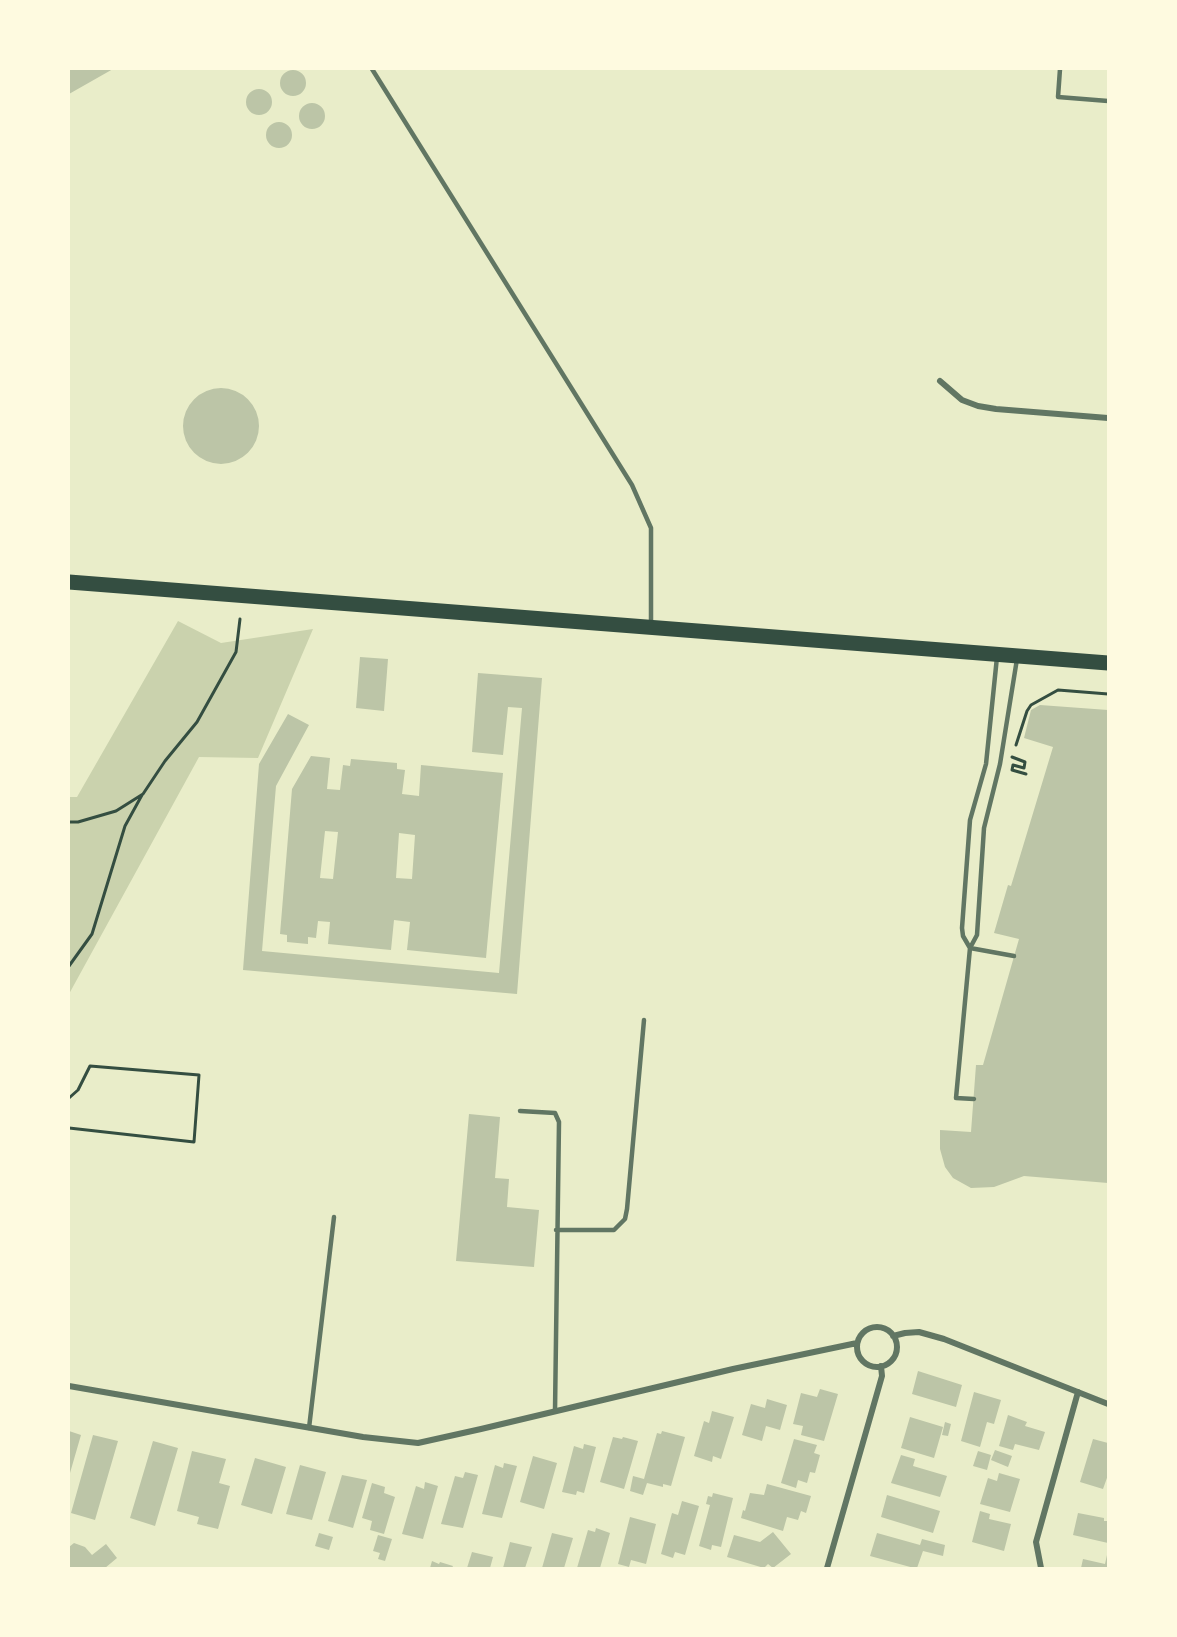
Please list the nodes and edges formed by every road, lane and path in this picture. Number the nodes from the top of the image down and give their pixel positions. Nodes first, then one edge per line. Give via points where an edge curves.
1 (372, 69) edge
2 (1060, 69) edge
3 (1108, 101) edge
4 (940, 381) dead end
5 (1108, 418) edge
6 (69, 582) edge
7 (240, 619) dead end
8 (651, 627) junction
9 (998, 654) junction
10 (1017, 656) junction
11 (1108, 663) edge
12 (1108, 694) edge
13 (1026, 774) dead end
14 (143, 794) junction
15 (69, 822) edge
16 (970, 948) junction
17 (1014, 956) dead end
18 (69, 966) edge
19 (644, 1020) dead end
20 (69, 1098) edge
21 (974, 1099) dead end
22 (520, 1111) dead end
23 (69, 1128) edge
24 (334, 1217) dead end
25 (556, 1230) junction
26 (893, 1336) junction
27 (857, 1343) junction
28 (881, 1366) junction
29 (69, 1386) edge
30 (1078, 1392) junction
31 (1108, 1404) edge
32 (555, 1411) junction
33 (309, 1428) junction
34 (827, 1568) edge
35 (1041, 1568) edge

1 - 8 lane via 632,485 651,528
2 - 3 lane via 1058,97
4 - 5 street via 962,400 978,406
6 - 8 main road
7 - 14 path via 236,652 197,722
8 - 9 main road
9 - 10 main road
9 - 16 lane via 986,764 970,820 962,928
10 - 11 main road
10 - 16 lane via 1000,764 984,828 977,935
12 - 13 path via 1058,690 1031,705 1012,758 1025,762 1024,768 1013,765 1012,770
14 - 15 path via 117,811
14 - 18 path via 125,826 92,934
16 - 17 lane
16 - 21 lane via 956,1098
19 - 25 lane via 625,1220 614,1230
20 - 23 path via 78,1090 90,1065 199,1075 194,1142
22 - 25 lane via 555,1113 558,1117
24 - 33 lane
25 - 32 lane
26 - 27 street via 877,1327 864,1331
26 - 28 street via 896,1352
26 - 30 street via 930,1334
27 - 28 street via 863,1361
27 - 32 street
28 - 34 street via 882,1376
29 - 33 street
30 - 31 street
30 - 35 street via 1036,1542
32 - 33 street via 418,1443

